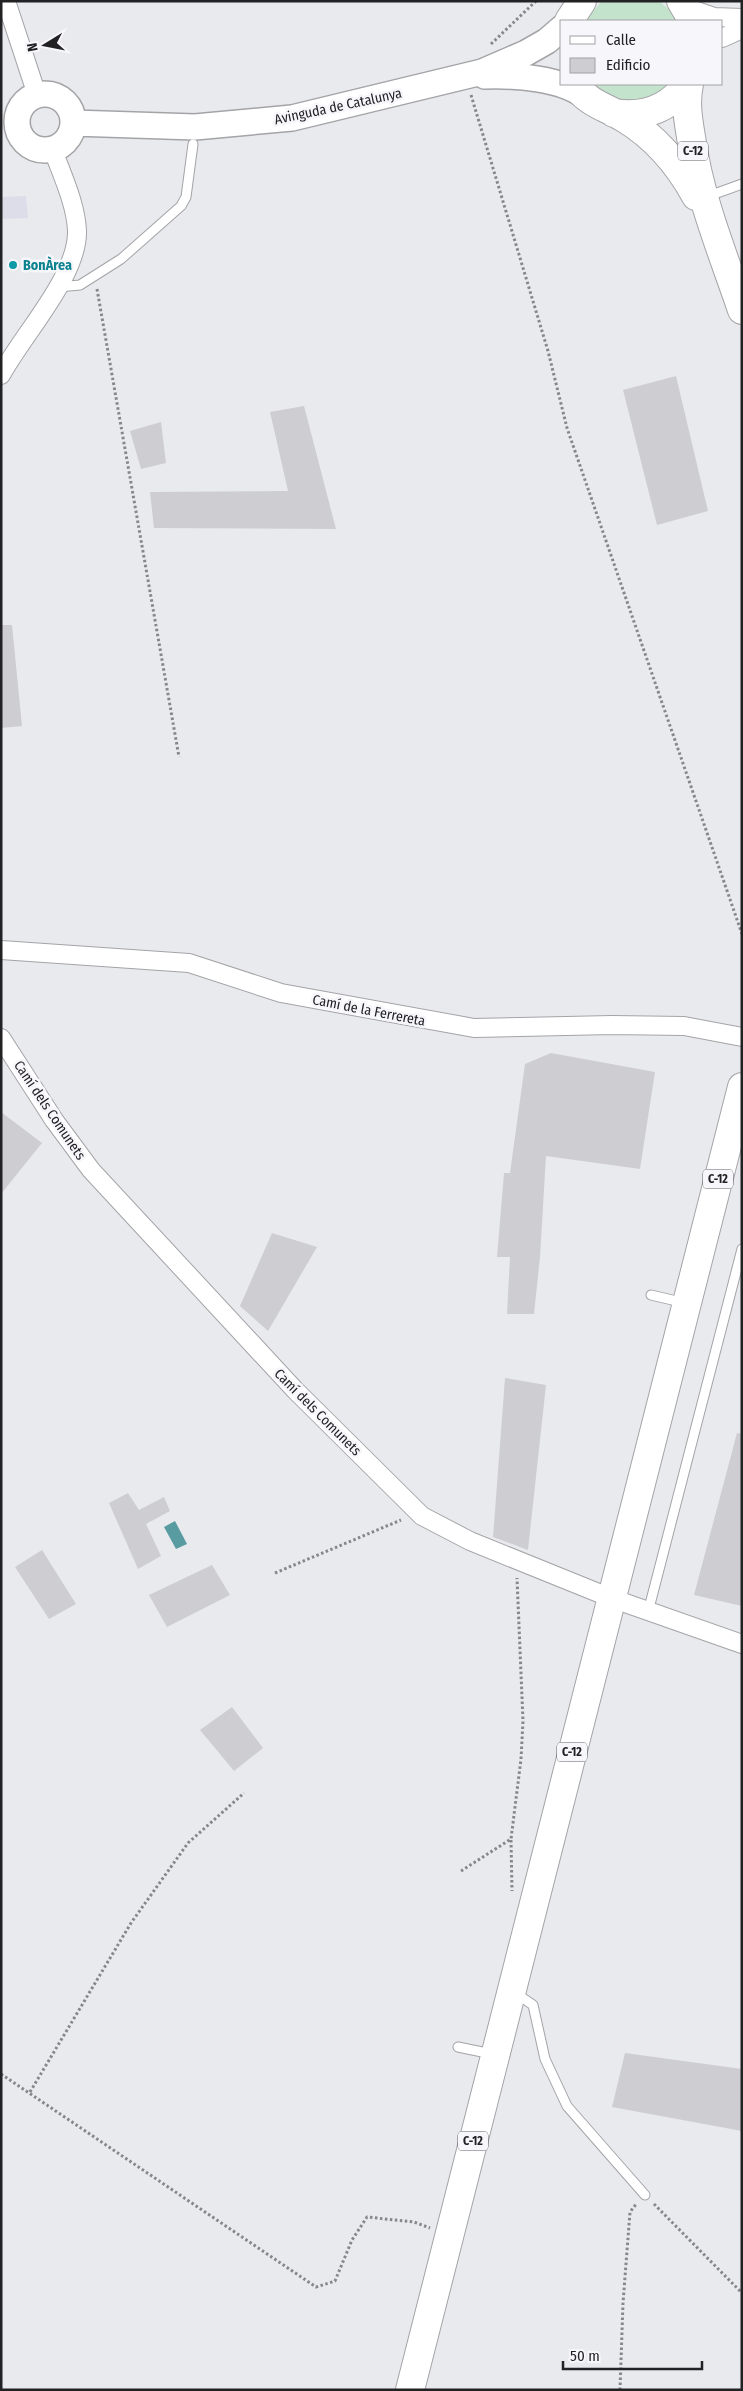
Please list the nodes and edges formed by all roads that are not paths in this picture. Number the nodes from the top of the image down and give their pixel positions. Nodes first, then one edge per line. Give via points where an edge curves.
1 (6, 1) edge
2 (686, 10) edge
3 (742, 18) edge
4 (560, 28) edge
5 (742, 29) edge
6 (723, 38) edge
7 (459, 79) junction
8 (560, 84) edge
9 (564, 85) edge
10 (687, 85) edge
11 (688, 85) edge
12 (35, 89) junction
13 (580, 91) edge
14 (614, 113) junction
15 (8, 123) edge
16 (73, 124) junction
17 (193, 144) dead end
18 (53, 150) junction
19 (742, 184) edge
20 (706, 208) junction
21 (58, 287) junction
22 (742, 310) edge
23 (1, 375) edge
24 (1, 950) edge
25 (742, 1037) edge
26 (1, 1038) edge
27 (742, 1087) edge
28 (742, 1249) edge
29 (651, 1295) dead end
30 (687, 1303) junction
31 (611, 1598) junction
32 (648, 1612) junction
33 (742, 1644) edge
34 (512, 1991) junction
35 (458, 2047) dead end
36 (495, 2055) junction
37 (644, 2195) road end
38 (410, 2390) edge

1 - 12 street
2 - 3 street via 714,17
4 - 7 street, Avinguda de Catalunya via 547,41 501,65
5 - 6 street
7 - 8 street, Avinguda de Catalunya via 516,76
7 - 16 street, Avinguda de Catalunya via 292,118 195,126
9 - 13 street, Avinguda de Catalunya
10 - 14 main road, C-12 via 662,107 638,114
11 - 20 main road, C-12 via 687,109 694,157
12 - 15 street
12 - 16 street via 62,100 68,106
13 - 14 main road, C-12
14 - 20 main road, C-12 via 639,128 664,152
15 - 18 street via 32,148
16 - 18 street via 71,135 63,145
17 - 21 lane via 186,197 181,206 121,259 80,285
18 - 21 street via 73,207 77,230 73,259
19 - 20 lane
20 - 22 main road, C-12
21 - 23 street
24 - 25 street, Camí de la Ferrereta via 189,963 281,993 474,1028 684,1026
26 - 31 street, Camí dels Comunets via 91,1170 295,1390 418,1512 470,1541
27 - 30 main road, C-12
28 - 32 lane
29 - 30 lane
30 - 31 main road, C-12
31 - 32 street, Camí dels Comunets
31 - 34 main road, C-12
32 - 33 street, Camí dels Comunets
34 - 36 main road, C-12
34 - 37 lane via 532,2005 545,2059 567,2106
35 - 36 lane
36 - 38 main road, C-12

